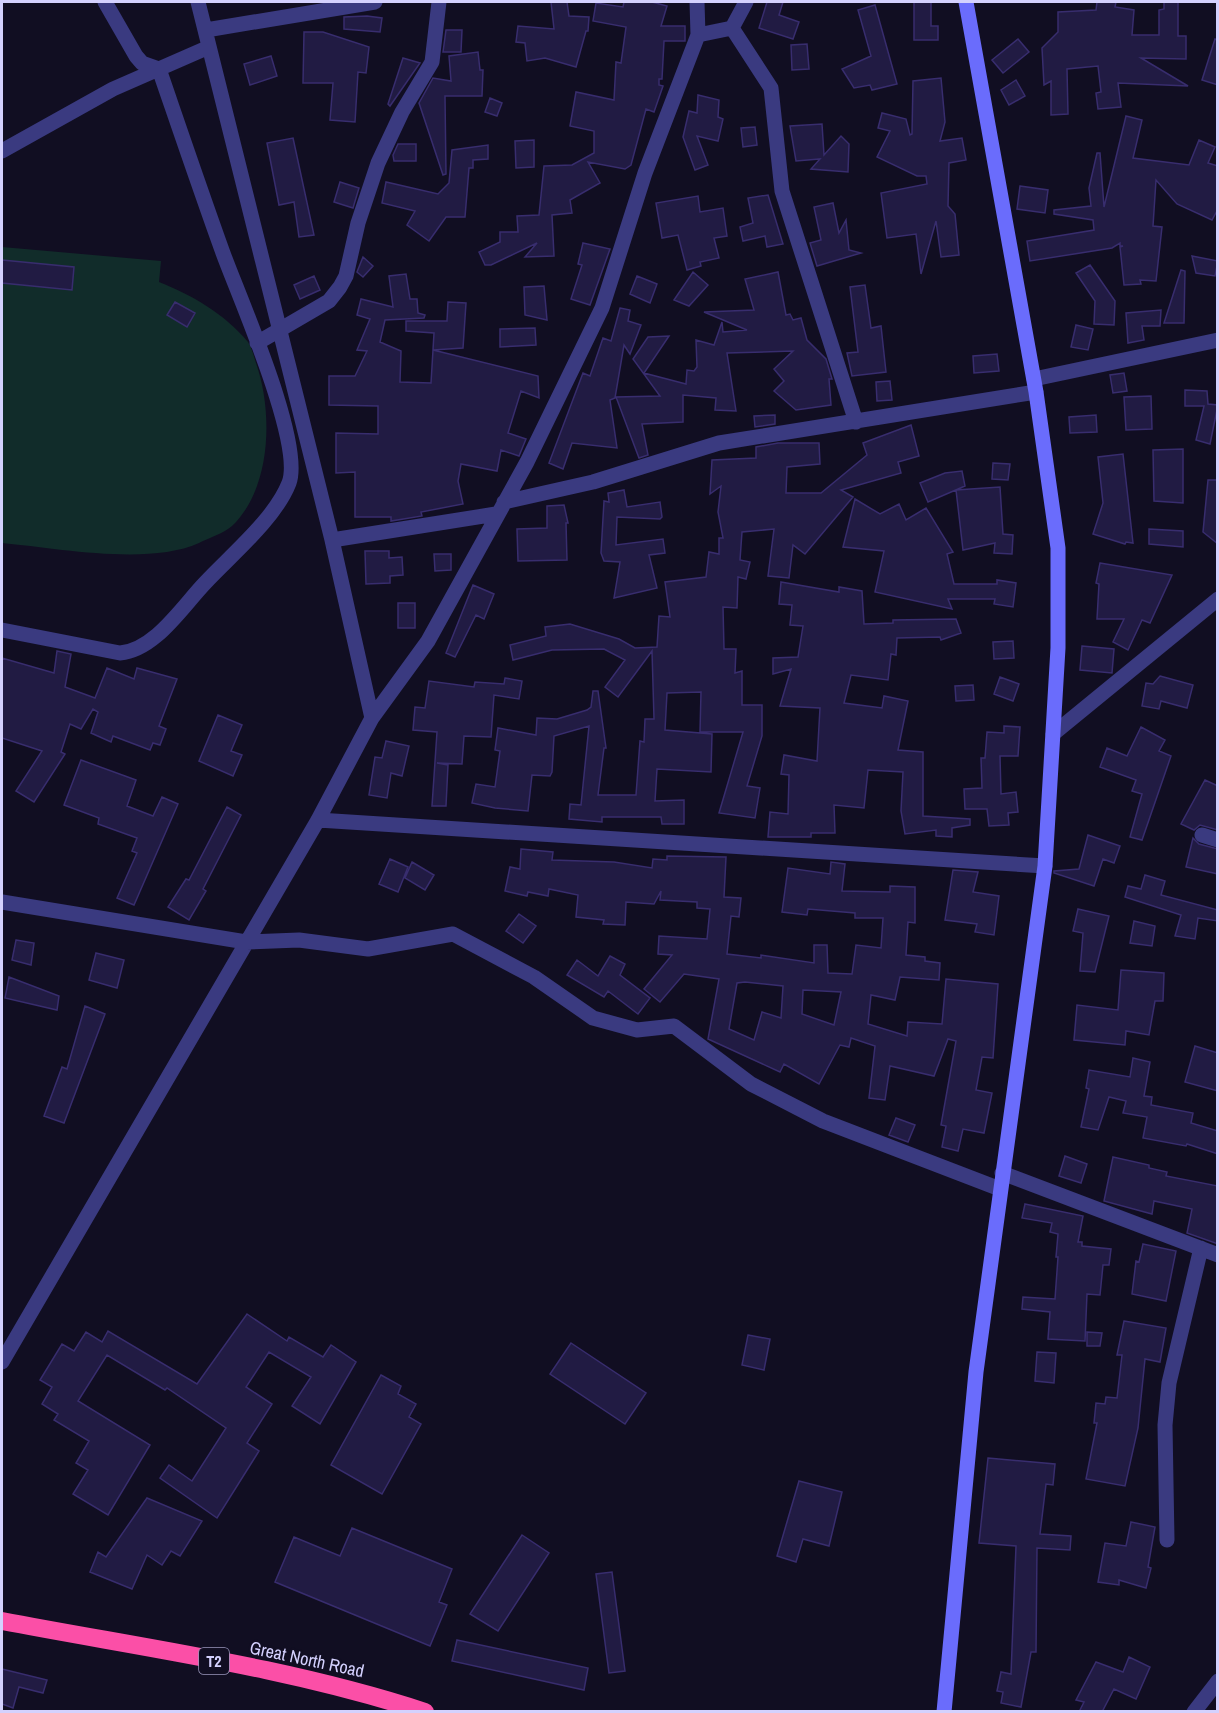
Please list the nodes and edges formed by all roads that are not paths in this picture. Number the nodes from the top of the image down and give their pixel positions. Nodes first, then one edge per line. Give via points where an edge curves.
1 (105, 2) edge
2 (198, 2) edge
3 (375, 2) edge
4 (439, 2) edge
5 (697, 2) edge
6 (746, 2) edge
7 (966, 2) edge
8 (732, 28) junction
9 (206, 30) junction
10 (698, 35) junction
11 (209, 47) junction
12 (159, 69) junction
13 (2, 151) edge
14 (280, 332) junction
15 (1218, 340) edge
16 (257, 343) junction
17 (1035, 385) junction
18 (856, 422) junction
19 (500, 508) junction
20 (332, 540) junction
21 (1218, 599) edge
22 (2, 630) edge
23 (372, 718) junction
24 (1053, 734) junction
25 (318, 820) junction
26 (1202, 835) dead end
27 (1218, 840) edge
28 (1045, 866) junction
29 (2, 902) edge
30 (246, 942) junction
31 (1002, 1173) junction
32 (1000, 1189) junction
33 (1201, 1248) junction
34 (1218, 1255) edge
35 (2, 1362) edge
36 (1167, 1540) dead end
37 (2, 1621) edge
38 (1218, 1681) edge
39 (425, 1712) edge
40 (944, 1712) edge
41 (1194, 1712) edge

1 - 12 street via 136,56 142,63
2 - 9 street
3 - 9 street
4 - 14 street via 432,62 378,163 346,276 329,301
5 - 10 street
6 - 8 street
7 - 17 street
8 - 10 street
8 - 18 street via 771,88 782,191
9 - 11 street
10 - 19 street via 645,172 602,308 527,462
11 - 12 street
11 - 14 street
12 - 13 street via 113,89
12 - 16 street
14 - 16 street
14 - 20 street
15 - 17 street
16 - 22 street via 289,443 290,481 275,508 159,632 134,652 120,653
17 - 18 street
17 - 24 street via 1058,548
18 - 19 street via 719,443
19 - 20 street
19 - 23 street via 428,641
20 - 23 street
21 - 24 street
23 - 25 street
24 - 28 street
25 - 28 street
25 - 30 street
26 - 27 street
28 - 31 street
29 - 30 street
30 - 32 street via 299,940 368,948 453,934 534,977 592,1018 637,1030 674,1026 751,1084 823,1121
30 - 35 street
31 - 32 street
31 - 33 street
32 - 40 street via 976,1372
33 - 34 street
33 - 36 street via 1169,1383
37 - 39 highway, Great North Road / T2 via 306,1679 376,1695
38 - 41 street

